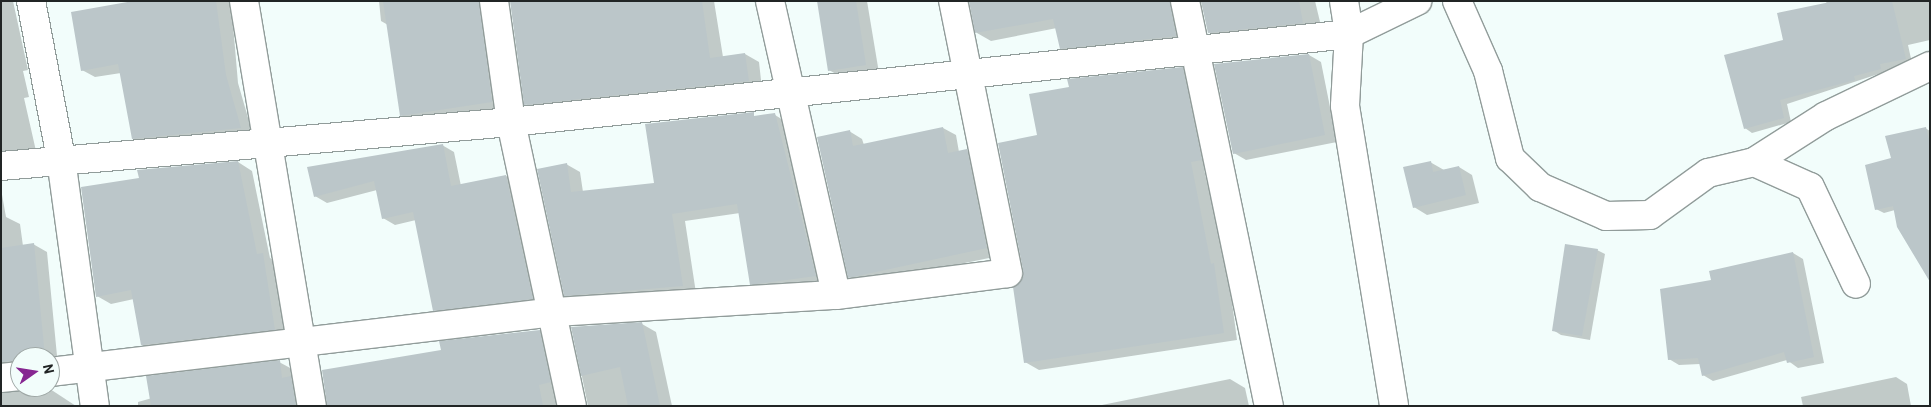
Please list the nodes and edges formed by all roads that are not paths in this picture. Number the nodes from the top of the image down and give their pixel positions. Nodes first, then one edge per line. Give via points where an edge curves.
1 (32, 1) edge
2 (244, 1) edge
3 (494, 1) edge
4 (770, 1) edge
5 (953, 1) edge
6 (1185, 1) edge
7 (1344, 1) edge
8 (1417, 1) edge
9 (1457, 1) edge
10 (1350, 34) junction
11 (1195, 52) junction
12 (1930, 66) edge
13 (967, 74) junction
14 (790, 92) junction
15 (511, 122) junction
16 (269, 144) junction
17 (60, 159) junction
18 (1754, 162) junction
19 (1, 166) edge
20 (1856, 284) dead end
21 (836, 295) junction
22 (555, 312) junction
23 (301, 341) junction
24 (89, 367) junction
25 (60, 371) edge
26 (95, 406) edge
27 (312, 406) edge
28 (572, 406) edge
29 (1268, 406) edge
30 (1394, 406) edge

1 - 17 street
2 - 16 street
3 - 15 street
4 - 14 street
5 - 13 street
6 - 11 street
7 - 10 street
8 - 10 street
9 - 18 street via 1488,71 1510,158 1540,187 1606,216 1650,215 1708,173
10 - 11 street
10 - 30 street via 1345,106
11 - 13 street
11 - 29 street
12 - 18 street via 1826,116
13 - 14 street
13 - 21 street via 1008,273
14 - 15 street
14 - 21 street
15 - 16 street
15 - 22 street
16 - 17 street
16 - 23 street
17 - 19 street
17 - 24 street
18 - 20 street via 1810,187
21 - 22 street
22 - 23 street
22 - 28 street
23 - 24 street
23 - 27 street
24 - 25 street
24 - 26 street

